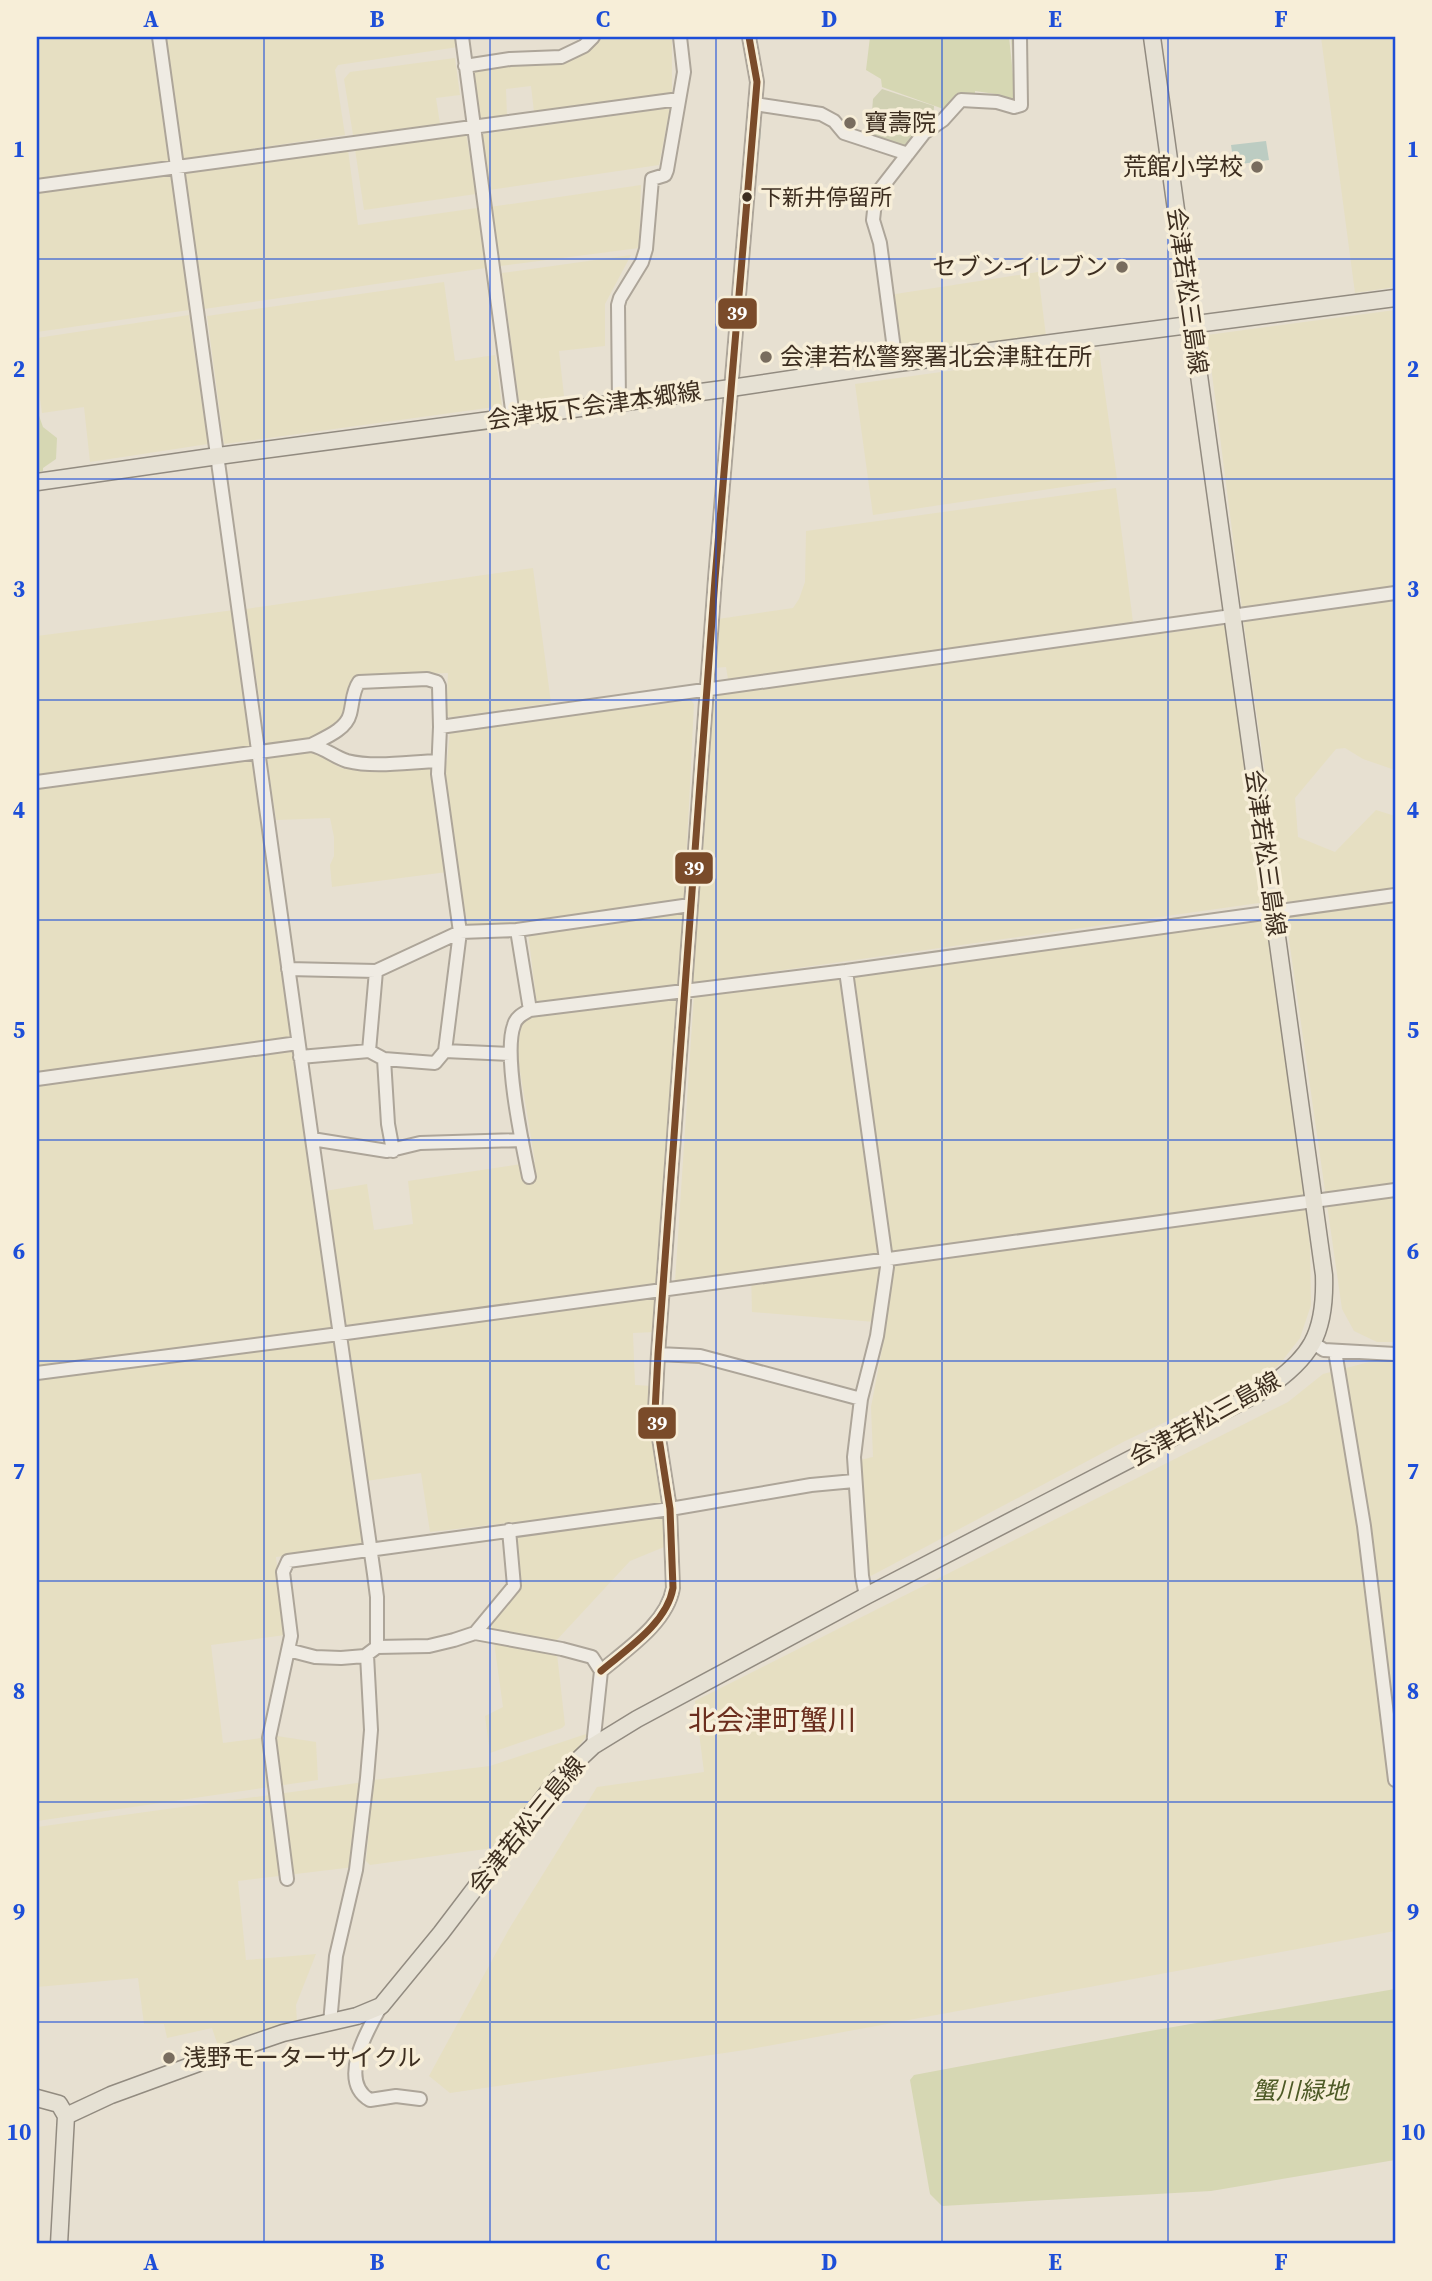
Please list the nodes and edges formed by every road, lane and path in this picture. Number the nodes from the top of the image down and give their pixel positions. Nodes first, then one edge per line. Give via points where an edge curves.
1 (159, 37) edge
2 (462, 37) edge
3 (593, 37) edge
4 (680, 37) edge
5 (751, 37) edge
6 (1020, 37) edge
7 (1152, 37) edge
8 (465, 66) junction
9 (679, 99) junction
10 (755, 104) junction
11 (474, 126) junction
12 (908, 154) junction
13 (177, 166) junction
14 (37, 186) edge
15 (1395, 298) edge
16 (1192, 325) junction
17 (896, 364) junction
18 (731, 388) junction
19 (619, 402) junction
20 (513, 417) junction
21 (218, 456) junction
22 (37, 482) edge
23 (1395, 593) edge
24 (1231, 616) junction
25 (707, 689) junction
26 (440, 727) junction
27 (311, 745) junction
28 (258, 751) junction
29 (438, 761) junction
30 (37, 782) edge
31 (1395, 895) edge
32 (690, 905) junction
33 (1273, 912) junction
34 (517, 930) junction
35 (460, 932) junction
36 (288, 969) junction
37 (376, 971) junction
38 (846, 971) junction
39 (685, 990) junction
40 (530, 1010) junction
41 (299, 1043) junction
42 (369, 1051) junction
43 (444, 1051) junction
44 (510, 1054) junction
45 (300, 1057) junction
46 (384, 1059) junction
47 (37, 1079) edge
48 (312, 1139) junction
49 (522, 1140) junction
50 (393, 1151) junction
51 (529, 1177) dead end
52 (1395, 1190) edge
53 (1313, 1202) junction
54 (886, 1258) junction
55 (663, 1290) junction
56 (339, 1334) junction
57 (1313, 1343) junction
58 (1335, 1351) junction
59 (1395, 1353) edge
60 (658, 1354) junction
61 (37, 1373) edge
62 (861, 1399) junction
63 (854, 1481) junction
64 (670, 1508) junction
65 (509, 1530) junction
66 (370, 1550) junction
67 (866, 1595) junction
68 (475, 1633) junction
69 (288, 1650) junction
70 (372, 1651) junction
71 (601, 1671) junction
72 (593, 1746) junction
73 (1395, 1780) edge
74 (287, 1879) dead end
75 (381, 2006) junction
76 (330, 2022) junction
77 (37, 2098) edge
78 (420, 2099) dead end
79 (66, 2116) junction
80 (60, 2244) edge

1 - 13 street
2 - 8 street
3 - 8 street via 561,57
4 - 9 street via 684,72
5 - 10 street
6 - 12 street via 1021,105 961,100
7 - 16 main road, 会津若松三島線
8 - 11 street
9 - 11 street
9 - 19 street via 667,170 652,179 646,249 618,305
10 - 12 street via 821,114 844,133
10 - 18 street
11 - 13 street
11 - 20 street
12 - 17 street via 879,191 873,220
13 - 14 street
13 - 21 street
15 - 16 main road, 会津坂下会津本郷線
16 - 17 main road, 会津坂下会津本郷線
16 - 24 main road, 会津若松三島線
17 - 18 main road, 会津坂下会津本郷線
18 - 19 main road, 会津坂下会津本郷線
18 - 25 street
19 - 20 main road, 会津坂下会津本郷線
20 - 21 main road, 会津坂下会津本郷線
21 - 22 main road, 会津坂下会津本郷線
21 - 28 street
23 - 24 street
24 - 25 street
24 - 33 main road, 会津若松三島線
25 - 26 street
25 - 32 street
26 - 27 street via 437,682 359,682 346,723
26 - 29 street
27 - 28 street
27 - 29 street via 349,761
28 - 30 street
28 - 36 street
29 - 35 street
31 - 33 street
32 - 34 street
32 - 39 street
33 - 38 street
33 - 53 main road, 会津若松三島線
34 - 35 street
34 - 40 street
35 - 37 street
35 - 43 street
36 - 37 street
36 - 41 street
37 - 42 street
38 - 39 street
38 - 54 street
39 - 40 street
39 - 55 street
40 - 44 street via 514,1024
41 - 45 street
41 - 47 street
42 - 45 street
42 - 46 street
43 - 44 street
43 - 46 street via 435,1063
44 - 49 street
45 - 48 street
46 - 50 street
48 - 50 street
48 - 56 street
49 - 50 street via 431,1142
49 - 51 street
52 - 53 street
53 - 54 street
53 - 57 main road, 会津若松三島線 via 1325,1293
54 - 55 street
54 - 62 street via 877,1336
55 - 56 street
55 - 60 street
56 - 61 street
56 - 66 street
57 - 58 street
57 - 67 main road, 会津若松三島線 via 1288,1374 1262,1391
58 - 59 street
58 - 73 street via 1364,1526
60 - 62 street via 700,1356
60 - 64 street via 656,1412
62 - 63 street
63 - 64 street
63 - 67 street
64 - 65 street
64 - 71 street via 671,1599 645,1632
65 - 66 street
65 - 68 street via 514,1586
66 - 69 street via 288,1561 283,1572 291,1636
66 - 70 street via 377,1597
67 - 72 main road, 会津若松三島線
68 - 70 street via 429,1646
68 - 71 street via 592,1657
69 - 70 street via 341,1658
69 - 74 street via 269,1738
70 - 76 street via 368,1778
71 - 72 street
72 - 75 main road, 会津若松三島線 via 558,1779
75 - 76 main road
75 - 78 street via 358,2053 360,2091 370,2100
76 - 79 main road via 245,2046
77 - 79 main road via 59,2104
79 - 80 main road

